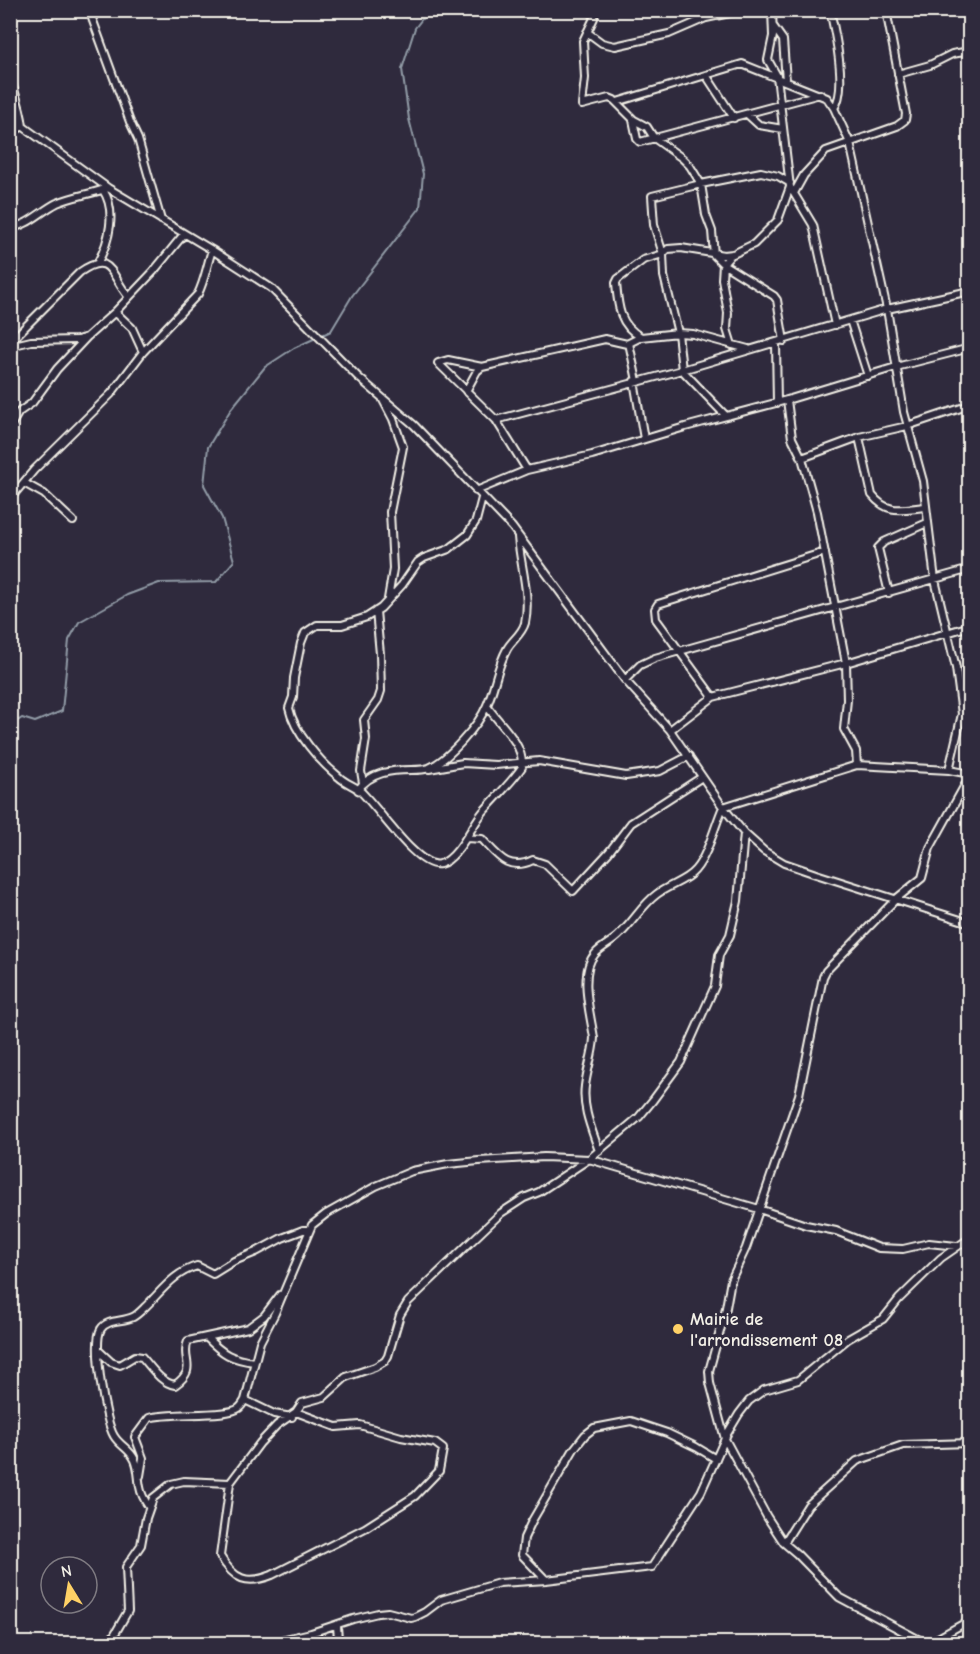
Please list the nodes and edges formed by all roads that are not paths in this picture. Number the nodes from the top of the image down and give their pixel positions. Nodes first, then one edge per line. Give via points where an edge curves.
1 (89, 10) edge
2 (744, 10) edge
3 (772, 10) edge
4 (830, 10) edge
5 (886, 10) edge
6 (597, 12) edge
7 (773, 26) junction
8 (587, 32) junction
9 (969, 51) edge
10 (898, 74) junction
11 (706, 75) junction
12 (777, 76) junction
13 (10, 77) edge
14 (786, 81) junction
15 (820, 94) junction
16 (617, 102) junction
17 (780, 106) junction
18 (834, 108) junction
19 (747, 114) junction
20 (10, 117) edge
21 (734, 118) junction
22 (633, 120) junction
23 (22, 126) junction
24 (783, 129) junction
25 (10, 134) edge
26 (654, 138) junction
27 (850, 143) junction
28 (701, 184) junction
29 (790, 185) junction
30 (106, 189) junction
31 (794, 193) junction
32 (161, 220) junction
33 (10, 228) edge
34 (184, 234) junction
35 (212, 250) junction
36 (663, 254) junction
37 (733, 254) junction
38 (714, 255) junction
39 (98, 262) junction
40 (723, 264) junction
41 (969, 291) edge
42 (128, 296) junction
43 (887, 309) junction
44 (115, 312) junction
45 (850, 320) junction
46 (836, 325) junction
47 (10, 328) edge
48 (20, 333) junction
49 (678, 333) junction
50 (87, 337) junction
51 (641, 337) junction
52 (780, 342) junction
53 (629, 343) junction
54 (10, 344) edge
55 (732, 345) junction
56 (969, 348) edge
57 (747, 349) junction
58 (143, 352) junction
59 (482, 367) junction
60 (896, 367) junction
61 (682, 370) junction
62 (868, 376) junction
63 (635, 381) junction
64 (466, 391) junction
65 (382, 397) junction
66 (787, 400) junction
67 (777, 403) junction
68 (969, 405) edge
69 (726, 416) junction
70 (496, 420) junction
71 (908, 426) junction
72 (10, 427) edge
73 (859, 437) junction
74 (644, 439) junction
75 (802, 458) junction
76 (527, 470) junction
77 (24, 483) junction
78 (476, 491) junction
79 (482, 498) junction
80 (10, 499) edge
81 (926, 507) junction
82 (73, 521) dead end
83 (927, 523) junction
84 (518, 536) junction
85 (825, 552) junction
86 (969, 569) edge
87 (935, 580) junction
88 (889, 593) junction
89 (387, 603) junction
90 (835, 608) junction
91 (376, 611) junction
92 (969, 626) edge
93 (949, 632) junction
94 (682, 652) junction
95 (846, 663) junction
96 (625, 680) junction
97 (713, 697) junction
98 (487, 706) junction
99 (670, 730) junction
100 (689, 756) junction
101 (523, 763) junction
102 (857, 765) junction
103 (428, 769) junction
104 (950, 770) junction
105 (969, 775) edge
106 (702, 777) junction
107 (363, 783) junction
108 (358, 790) junction
109 (723, 807) junction
110 (744, 833) junction
111 (467, 838) junction
112 (896, 899) junction
113 (969, 922) edge
114 (599, 1151) junction
115 (589, 1159) junction
116 (759, 1209) junction
117 (309, 1230) junction
118 (969, 1238) edge
119 (956, 1246) junction
120 (285, 1290) junction
121 (207, 1338) junction
122 (98, 1350) junction
123 (254, 1362) junction
124 (245, 1400) junction
125 (294, 1415) junction
126 (725, 1439) junction
127 (969, 1443) edge
128 (716, 1459) junction
129 (140, 1476) junction
130 (230, 1483) junction
131 (149, 1507) junction
132 (784, 1543) junction
133 (546, 1580) junction
134 (969, 1620) edge
135 (337, 1626) junction
136 (110, 1644) edge
137 (263, 1644) edge
138 (337, 1644) edge
139 (927, 1644) edge

1 - 32 street via 138,139
2 - 8 street via 705,18 669,34 622,45 602,43
3 - 7 street
4 - 18 street via 840,74 839,101
5 - 10 street
6 - 8 street
7 - 12 street via 768,60
7 - 14 street via 783,40
8 - 16 street via 583,44 582,105 609,98
9 - 10 street
10 - 27 street via 905,120
11 - 12 street via 742,64
11 - 16 street
11 - 21 street
12 - 14 street
12 - 17 street
13 - 23 street via 21,108
14 - 15 street
15 - 17 street
15 - 18 street
16 - 22 street
17 - 19 street
17 - 24 street
18 - 27 street
19 - 21 street
19 - 24 street via 759,125
20 - 23 street
21 - 26 street
22 - 26 street via 645,126
22 - 26 street via 639,141
23 - 25 street
23 - 30 street
24 - 29 street
26 - 28 street via 682,158
27 - 31 street via 826,151
27 - 43 street
28 - 29 street via 761,172 778,176
28 - 36 street via 652,196 654,225
28 - 38 street
29 - 31 street
29 - 37 street via 776,223 758,241
30 - 32 street
30 - 33 street via 59,202
30 - 39 street via 109,229
31 - 46 street via 813,225
32 - 34 street
34 - 35 street
34 - 42 street
35 - 58 street via 198,294
35 - 65 street via 271,288
36 - 38 street via 668,249 681,248
36 - 49 street via 664,276
36 - 51 street via 643,260 616,282 619,312 629,330
37 - 38 street
37 - 40 street
38 - 40 street
39 - 42 street via 112,270
39 - 48 street via 80,272
40 - 52 street via 777,300
40 - 55 street via 727,329
41 - 43 street
42 - 44 street
43 - 45 street
43 - 60 street
44 - 50 street
44 - 58 street via 132,328
45 - 46 street
45 - 62 street
46 - 52 street
47 - 48 street
48 - 54 street
49 - 51 street
49 - 55 street
49 - 61 street
50 - 54 street
50 - 72 street
51 - 53 street
52 - 57 street
52 - 67 street
53 - 59 street via 604,339
53 - 63 street
55 - 57 street
56 - 60 street
57 - 61 street
58 - 77 street via 111,394
59 - 64 street
59 - 64 street via 448,360 438,363
60 - 62 street
60 - 71 street
61 - 63 street
61 - 69 street
62 - 66 street
63 - 70 street
63 - 74 street
64 - 70 street
65 - 78 street
65 - 89 street via 404,447 390,512 393,569
66 - 67 street
66 - 75 street via 792,438
67 - 69 street
68 - 71 street
69 - 74 street
70 - 76 street
71 - 73 street
71 - 81 street
73 - 75 street
73 - 81 street via 876,500 893,510
74 - 76 street
75 - 85 street
76 - 78 street
77 - 80 street
77 - 82 street via 44,494
78 - 79 street
79 - 84 street
79 - 89 street via 476,521 467,535 449,549 418,562
81 - 83 street
83 - 87 street
83 - 88 street via 878,548
84 - 96 street
84 - 98 street via 525,622 504,654
85 - 90 street
85 - 94 street via 658,604 656,619
86 - 87 street
87 - 88 street
87 - 93 street
88 - 90 street
89 - 91 street
90 - 94 street
90 - 95 street
91 - 107 street via 381,691 364,720
91 - 108 street via 342,625 317,625 305,633 289,708 316,754 338,777
92 - 93 street
93 - 95 street
93 - 104 street via 962,714
94 - 96 street via 646,662
94 - 97 street
95 - 97 street
95 - 102 street via 844,729 856,751
96 - 99 street
97 - 99 street
98 - 101 street via 510,735
98 - 103 street via 458,745
99 - 100 street
100 - 101 street via 660,771 627,777 549,762
100 - 106 street
101 - 103 street via 463,763
101 - 111 street
102 - 104 street
102 - 109 street
103 - 107 street via 389,771
104 - 105 street
105 - 112 street via 930,848 922,878
106 - 109 street
106 - 111 street via 631,823 573,891 545,864 533,860 523,865 507,862 482,839
107 - 108 street
108 - 111 street via 424,860 436,864 445,861
109 - 110 street
109 - 114 street via 695,871 646,902 625,929 591,960 586,992 594,1038 585,1098
110 - 112 street via 784,862
110 - 114 street via 738,901 730,935 719,955 715,986 677,1068 639,1117
112 - 113 street
112 - 116 street via 823,977 799,1095
114 - 115 street
115 - 116 street
115 - 117 street via 479,1161 412,1171 326,1214
115 - 125 street via 501,1213 416,1294 400,1315 388,1356 381,1365 346,1377 327,1395 302,1403
116 - 119 street via 879,1248 903,1249 929,1243
116 - 126 street via 731,1280 709,1371
117 - 120 street
117 - 122 street via 282,1238 213,1274 197,1266 188,1269 167,1283 133,1317 102,1327
118 - 119 street
119 - 126 street via 883,1319 848,1339 798,1380 764,1390 749,1401
120 - 121 street via 256,1323
120 - 123 street
121 - 122 street via 188,1341 187,1374 175,1385 160,1378 142,1357 135,1356 120,1365
121 - 123 street via 228,1356
122 - 129 street via 102,1396 113,1435 132,1455
123 - 124 street
124 - 125 street via 274,1414
124 - 129 street via 229,1412 149,1418 135,1437 143,1458
125 - 130 street via 277,1425 260,1443
125 - 130 street via 336,1427 356,1424 435,1443 443,1449 439,1471 415,1496 371,1524 256,1581 243,1579 220,1556
126 - 128 street
126 - 132 street via 766,1518
127 - 132 street via 903,1445 857,1461 808,1505
128 - 133 street via 701,1492 652,1567
128 - 133 street via 667,1433 631,1421 589,1431 567,1461 524,1538 522,1555
129 - 131 street via 139,1486
130 - 131 street via 190,1480 171,1484 153,1498
131 - 136 street via 141,1545 126,1568 128,1611
132 - 139 street via 839,1597
133 - 135 street via 489,1585 441,1600 411,1618 378,1613
134 - 139 street
135 - 137 street
135 - 138 street

